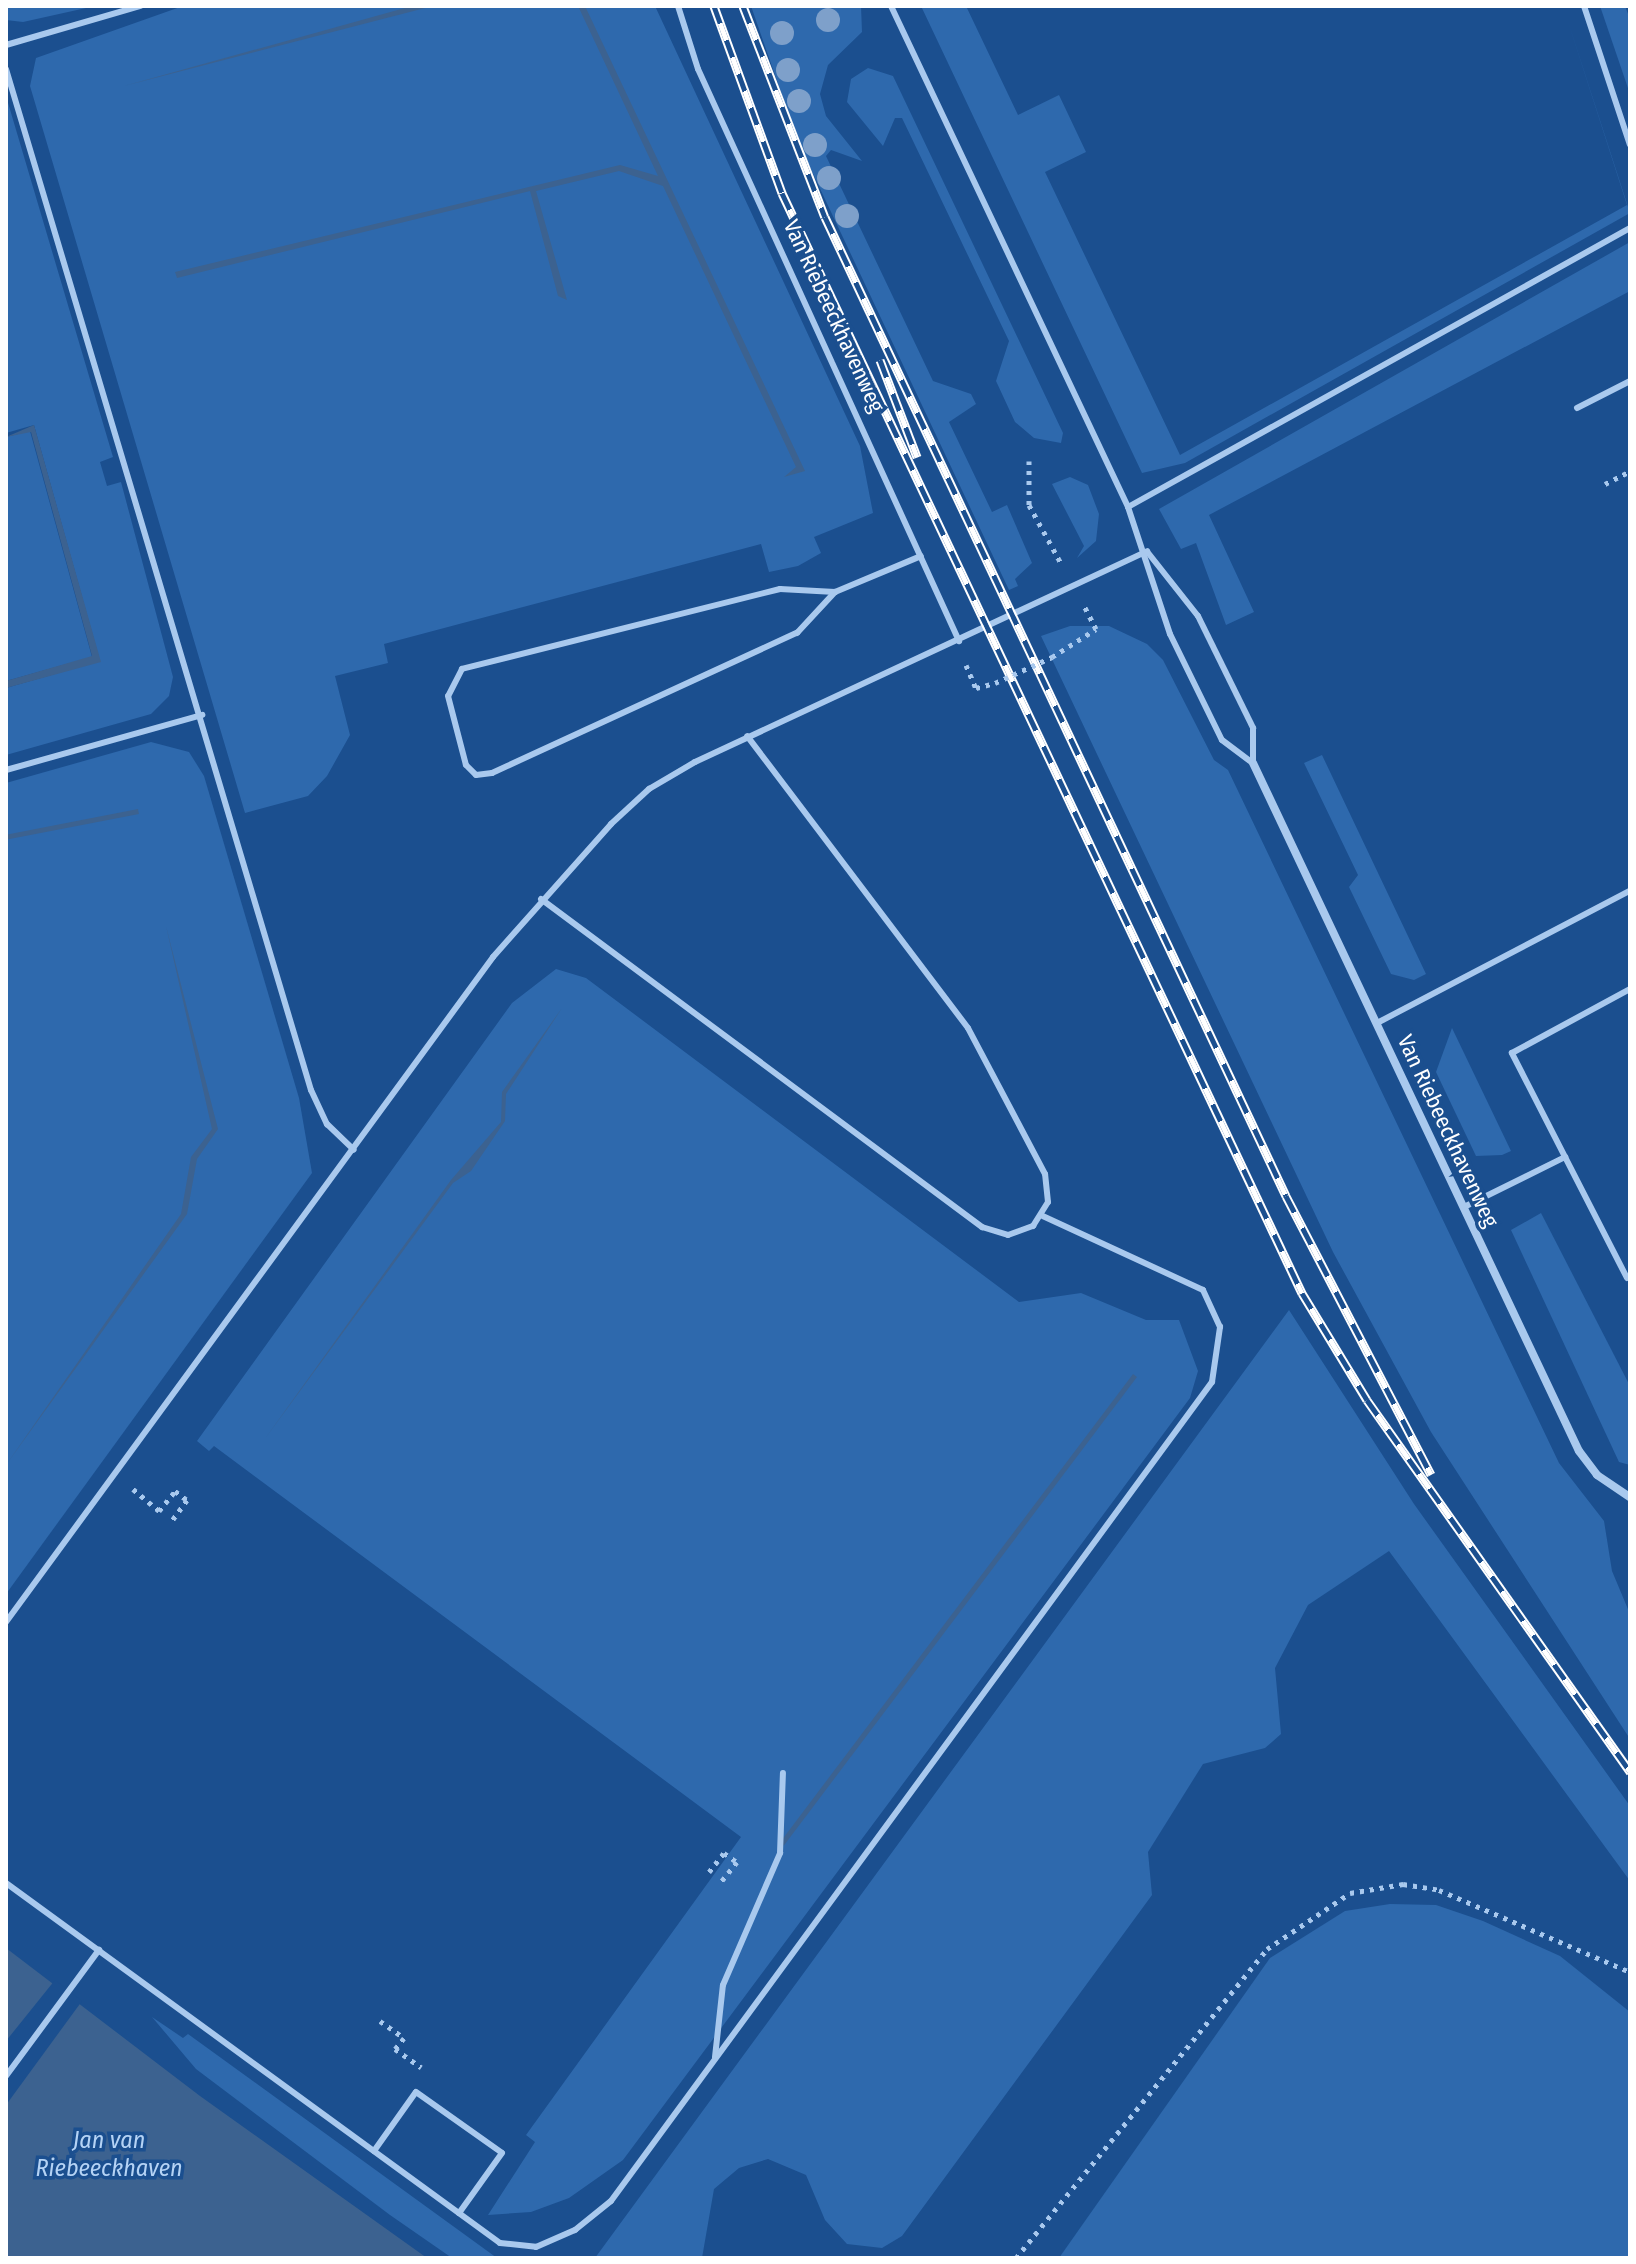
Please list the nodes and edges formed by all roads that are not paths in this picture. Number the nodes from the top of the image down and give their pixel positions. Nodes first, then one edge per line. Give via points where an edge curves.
1 (140, 6) edge
2 (678, 6) edge
3 (891, 6) edge
4 (1584, 6) edge
5 (6, 45) edge
6 (6, 69) edge
7 (1630, 145) edge
8 (1630, 228) edge
9 (1630, 381) edge
10 (1577, 408) dead end
11 (1128, 507) junction
12 (1147, 551) junction
13 (921, 556) junction
14 (835, 592) junction
15 (959, 641) junction
16 (202, 715) junction
17 (747, 736) junction
18 (1253, 763) junction
19 (6, 770) edge
20 (1630, 891) edge
21 (541, 899) junction
22 (1630, 989) edge
23 (1377, 1023) junction
24 (354, 1150) junction
25 (1565, 1157) junction
26 (1464, 1207) junction
27 (1043, 1216) junction
28 (1627, 1278) dead end
29 (1630, 1497) edge
30 (6, 1622) edge
31 (783, 1773) dead end
32 (6, 1883) edge
33 (99, 1950) junction
34 (714, 2060) junction
35 (6, 2076) edge
36 (374, 2151) junction
37 (459, 2213) junction

1 - 5 lane
2 - 13 lane, Van Riebeeckhavenweg via 698,69
3 - 11 lane, Van Riebeeckhavenweg
4 - 7 lane
6 - 16 lane via 60,230
8 - 11 lane
9 - 10 lane
11 - 12 lane, Van Riebeeckhavenweg
12 - 15 lane
12 - 18 lane, Van Riebeeckhavenweg via 1170,634 1216,729
12 - 18 lane, Van Riebeeckhavenweg via 1198,616 1253,728
13 - 14 lane
13 - 15 lane, Van Riebeeckhavenweg
14 - 14 lane via 780,589 462,669 448,696 466,765 476,775 492,773 797,633
15 - 17 lane
16 - 19 lane
16 - 24 lane via 317,1108
17 - 21 lane via 649,789
17 - 27 lane via 968,1028 1045,1174
18 - 23 street, Van Riebeeckhavenweg
20 - 23 lane
21 - 24 lane
21 - 27 lane via 982,1227 1008,1235
22 - 25 lane via 1512,1053
23 - 26 street, Van Riebeeckhavenweg
24 - 30 lane
25 - 26 lane
25 - 28 lane
26 - 29 street, Van Riebeeckhavenweg via 1579,1451 1597,1475
27 - 34 lane via 1203,1290 1220,1327 1212,1382
31 - 34 lane via 780,1853 723,1985
32 - 33 lane
33 - 35 lane
33 - 36 lane
34 - 37 lane via 611,2201 556,2243 500,2243
36 - 37 lane
36 - 37 lane via 416,2092 502,2153

